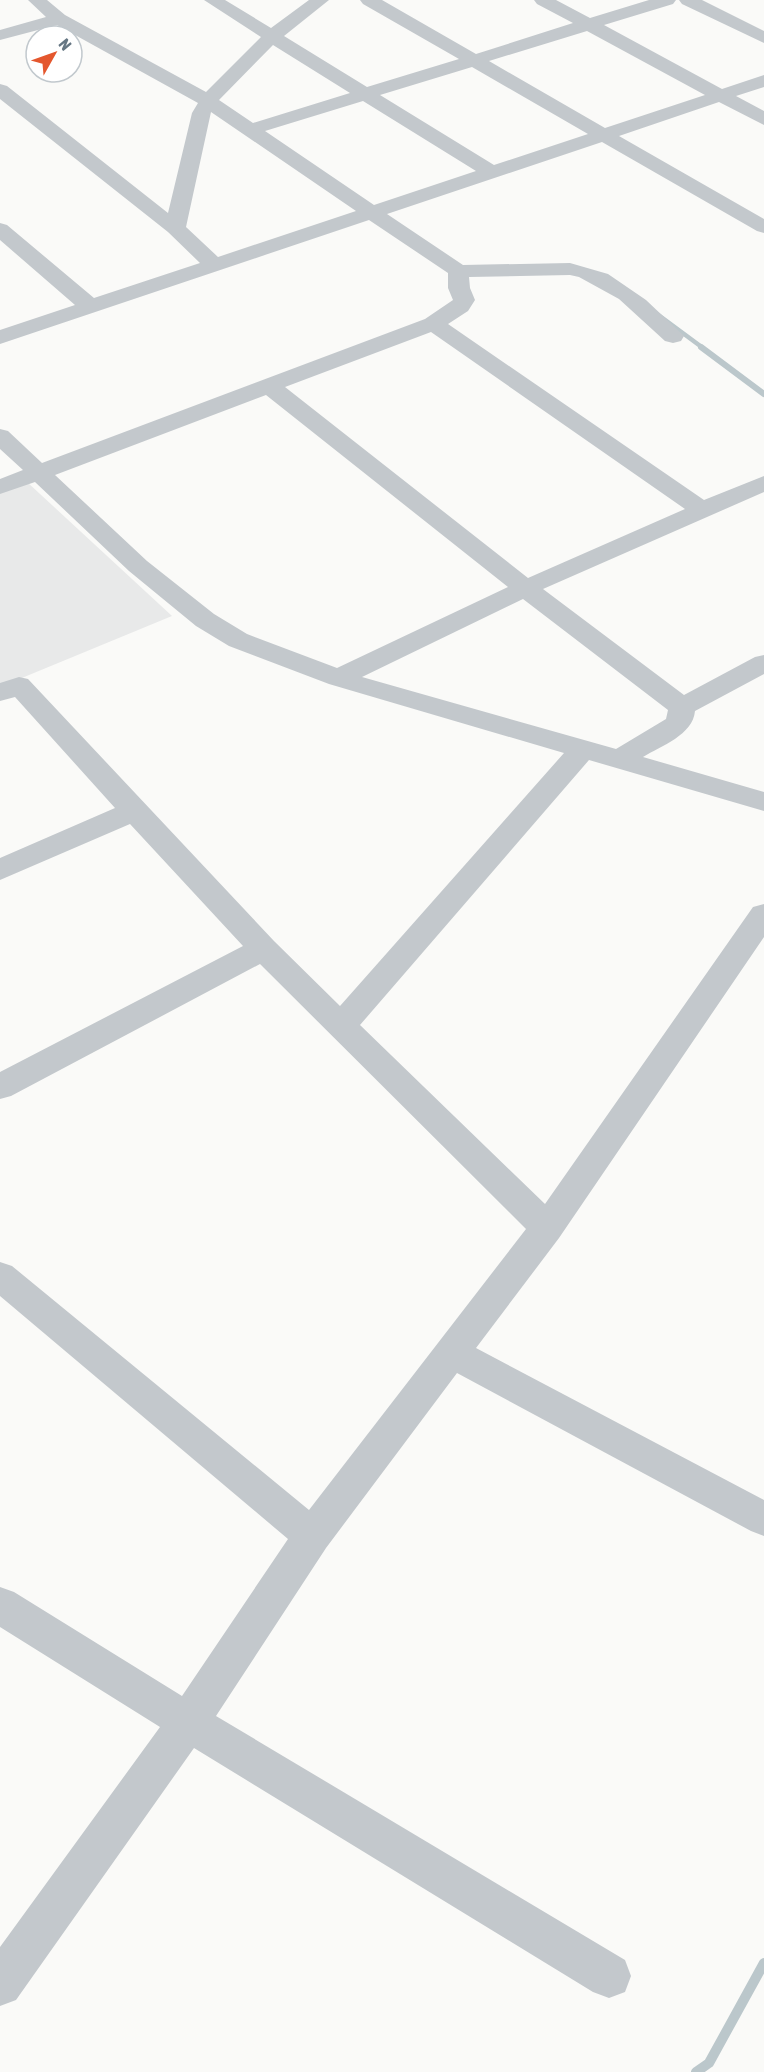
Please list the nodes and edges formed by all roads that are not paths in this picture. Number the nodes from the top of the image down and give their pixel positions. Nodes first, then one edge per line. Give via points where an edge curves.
1 (38, 0) edge
2 (213, 0) edge
3 (320, 0) edge
4 (369, 0) edge
5 (543, 0) edge
6 (667, 0) edge
7 (688, 0) edge
8 (59, 19) junction
9 (586, 25) junction
10 (0, 35) edge
11 (271, 37) junction
12 (764, 38) edge
13 (473, 61) junction
14 (764, 81) edge
15 (0, 90) edge
16 (364, 94) junction
17 (721, 96) junction
18 (208, 101) junction
19 (764, 119) edge
20 (250, 130) junction
21 (604, 135) junction
22 (491, 172) junction
23 (371, 213) junction
24 (764, 227) edge
25 (176, 228) junction
26 (0, 229) edge
27 (216, 266) junction
28 (458, 271) junction
29 (91, 307) junction
30 (433, 324) junction
31 (673, 336) dead end
32 (0, 337) edge
33 (269, 386) junction
34 (0, 436) edge
35 (39, 472) junction
36 (764, 483) edge
37 (0, 487) edge
38 (704, 511) junction
39 (525, 588) junction
40 (764, 663) edge
41 (339, 678) junction
42 (0, 693) edge
43 (682, 707) junction
44 (583, 748) junction
45 (620, 759) junction
46 (764, 802) edge
47 (134, 812) junction
48 (0, 870) edge
49 (764, 914) edge
50 (264, 949) junction
51 (342, 1025) junction
52 (0, 1087) edge
53 (547, 1228) junction
54 (0, 1276) edge
55 (453, 1353) junction
56 (764, 1519) edge
57 (312, 1536) junction
58 (0, 1605) edge
59 (188, 1722) junction
60 (609, 1976) dead end
61 (0, 1984) edge

1 - 8 street
2 - 11 street
3 - 11 street
4 - 13 street
5 - 9 street
6 - 9 street
7 - 12 street
8 - 10 street
8 - 18 street
9 - 13 street
9 - 17 street
11 - 16 street
11 - 18 street
13 - 16 street
13 - 21 street
14 - 17 street
15 - 25 street
16 - 20 street
16 - 22 street
17 - 19 street
17 - 21 street
18 - 20 street
18 - 25 street via 201,113
20 - 23 street
21 - 22 street
21 - 24 street
22 - 23 street
23 - 27 street
23 - 28 street
25 - 27 street
26 - 29 street
27 - 29 street
28 - 30 street via 464,300
28 - 31 street via 581,271 624,292
29 - 32 street
30 - 33 street
30 - 38 street
33 - 35 street
33 - 39 street
34 - 35 street
35 - 37 street
35 - 41 street via 138,566 205,620 238,640
36 - 38 street
38 - 39 street
39 - 41 street
39 - 43 street
40 - 43 street
41 - 44 street
42 - 47 street via 19,685
43 - 45 street via 676,725
44 - 45 street
44 - 51 street
45 - 46 street
47 - 48 street
47 - 50 street
49 - 53 street
50 - 51 street
50 - 52 street
51 - 53 street
53 - 55 street
54 - 57 street
55 - 56 street
55 - 57 street
57 - 59 street
58 - 59 street
59 - 60 street
59 - 61 street

